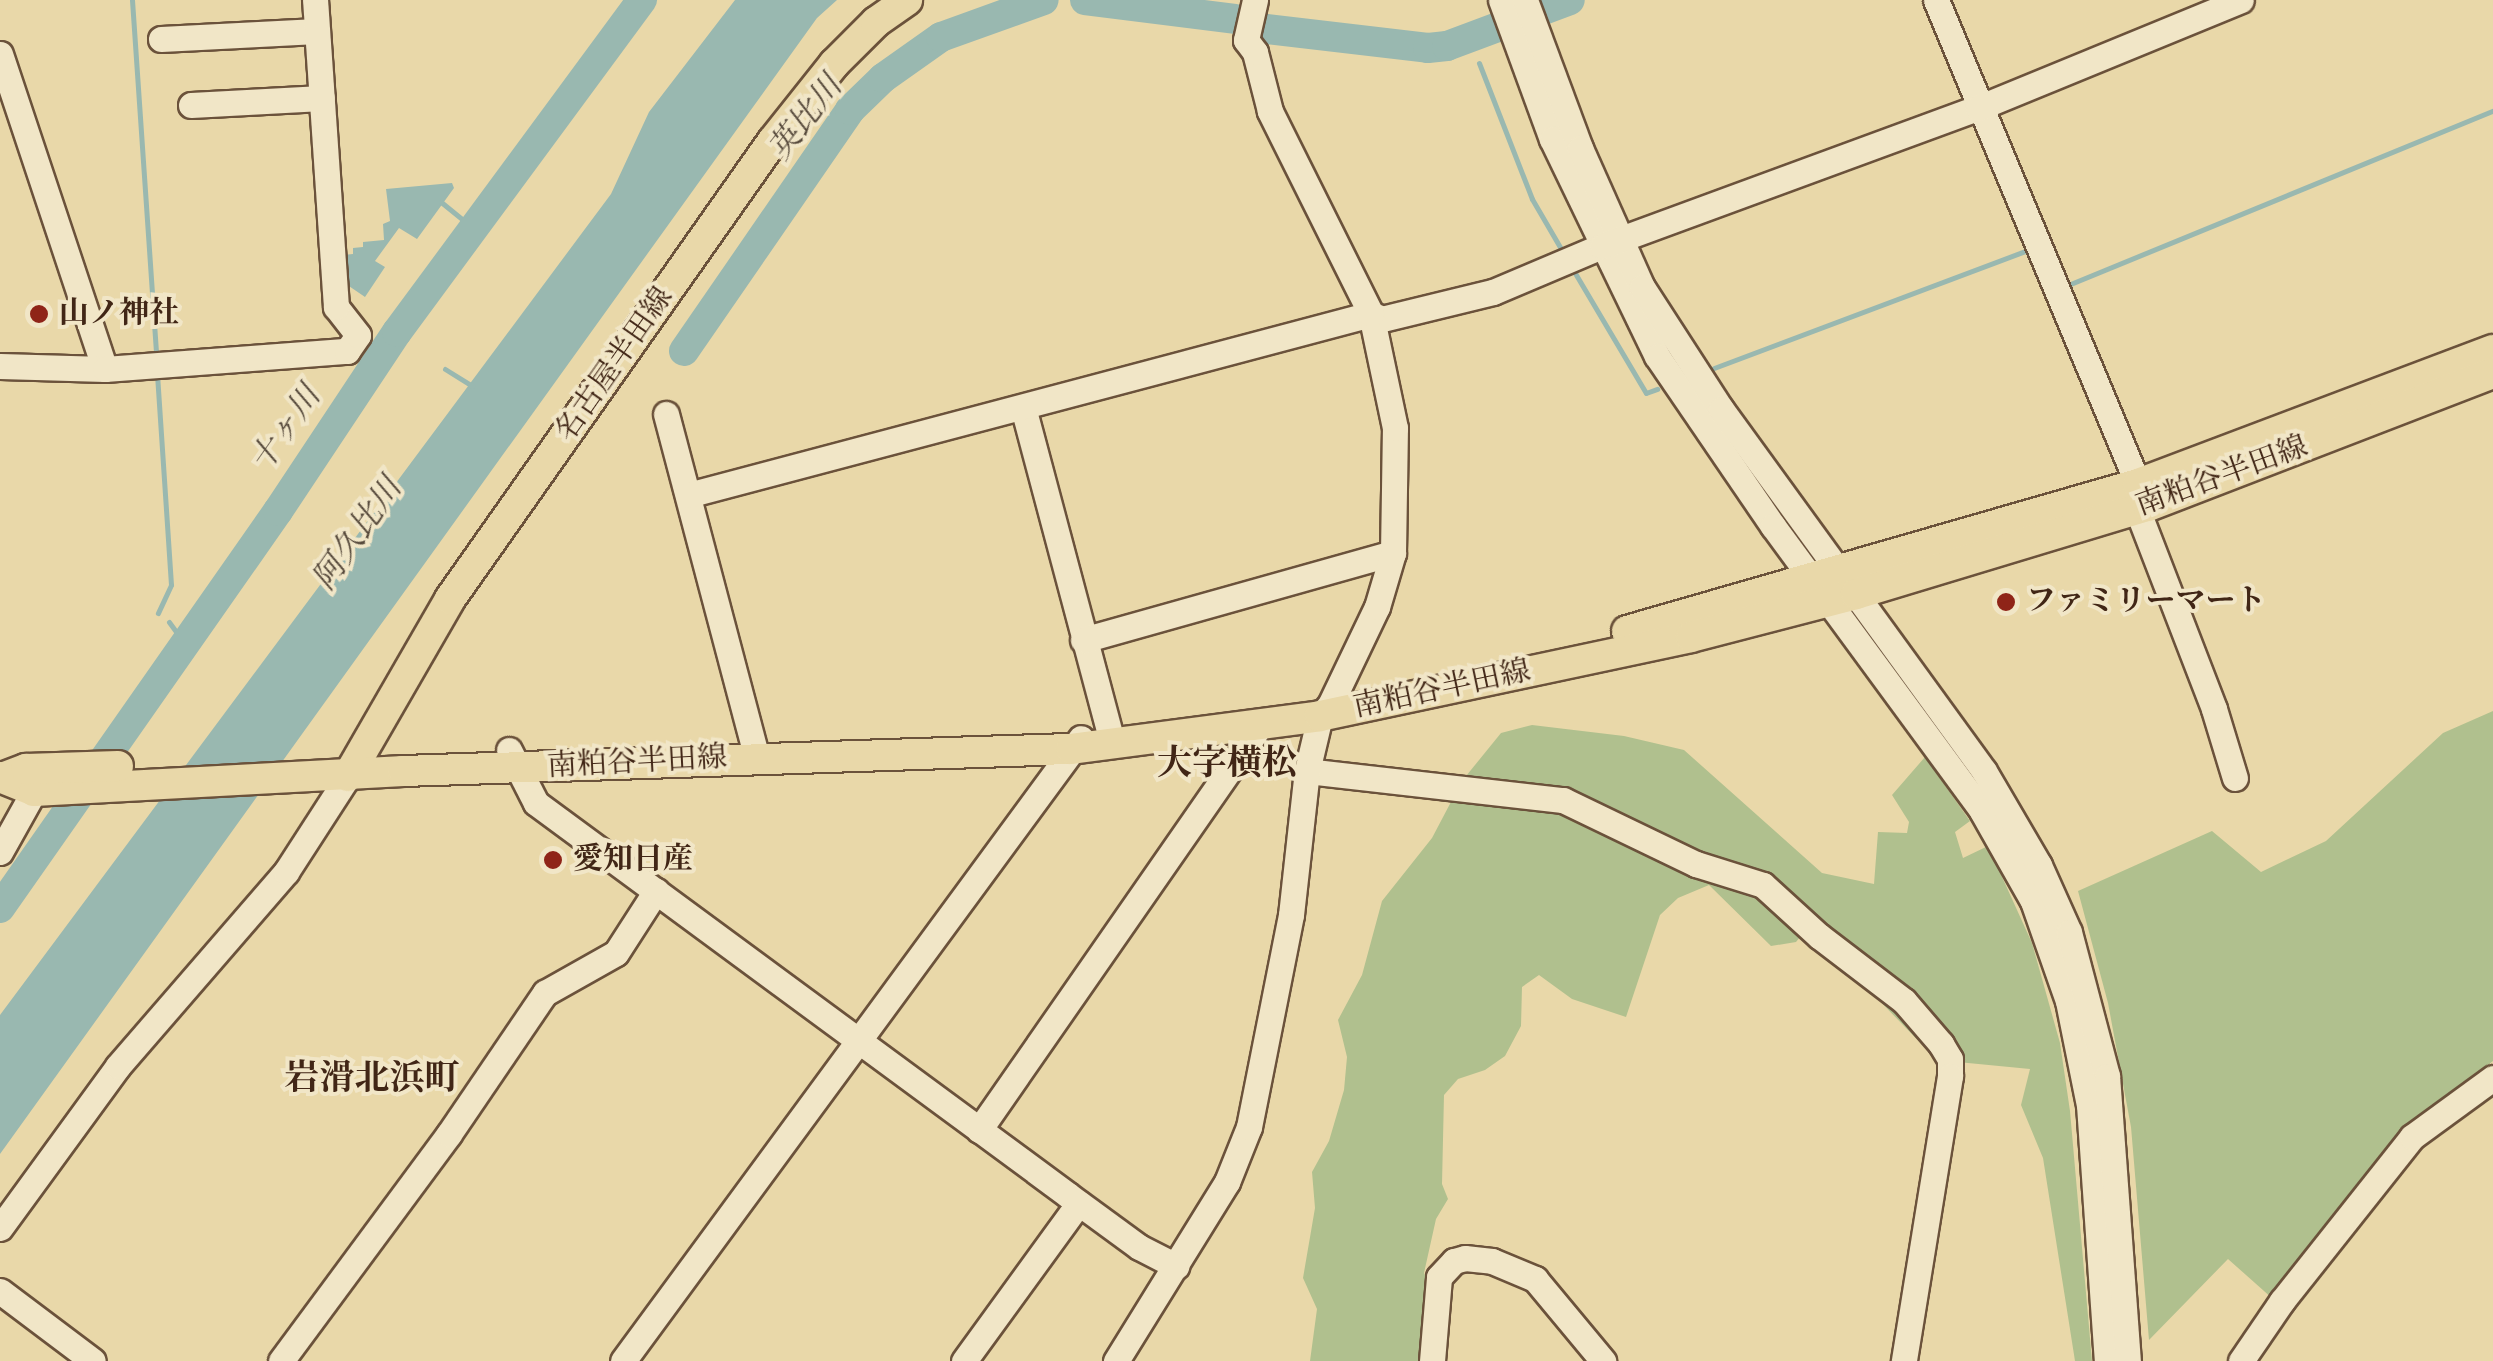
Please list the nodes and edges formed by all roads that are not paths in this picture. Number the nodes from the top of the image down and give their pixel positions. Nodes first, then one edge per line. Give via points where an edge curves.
1 (315, 0) edge
2 (907, 0) edge
3 (1255, 0) edge
4 (1936, 0) edge
5 (2242, 0) edge
6 (1510, 2) edge
7 (317, 31) junction
8 (161, 39) dead end
9 (0, 54) edge
10 (322, 98) junction
11 (191, 105) dead end
12 (1978, 108) junction
13 (1601, 247) junction
14 (1371, 314) junction
15 (2493, 350) edge
16 (0, 366) edge
17 (105, 368) junction
18 (2493, 373) edge
19 (1022, 407) junction
20 (666, 414) dead end
21 (688, 496) junction
22 (2138, 496) junction
23 (1393, 553) junction
24 (1833, 587) junction
25 (1083, 640) junction
26 (1325, 711) junction
27 (1261, 726) junction
28 (1087, 741) junction
29 (754, 748) junction
30 (514, 759) junction
31 (353, 766) junction
32 (302, 770) junction
33 (1307, 771) junction
34 (1, 778) edge
35 (2235, 778) dead end
36 (34, 791) junction
37 (0, 852) edge
38 (656, 892) junction
39 (860, 1041) junction
40 (2493, 1078) edge
41 (979, 1130) junction
42 (1079, 1203) junction
43 (0, 1228) edge
44 (1176, 1266) junction
45 (0, 1291) edge
46 (93, 1361) edge
47 (281, 1361) edge
48 (624, 1361) edge
49 (964, 1361) edge
50 (1116, 1361) edge
51 (1432, 1361) edge
52 (1603, 1361) edge
53 (1904, 1361) edge
54 (2107, 1361) edge
55 (2128, 1361) edge
56 (2241, 1361) edge

1 - 7 street
2 - 31 main road, 名古屋半田線 via 834,64 772,142 450,599
3 - 14 street via 1246,40 1270,111
4 - 12 street
5 - 12 street
6 - 13 street via 1530,44 1552,138
7 - 8 street
7 - 10 street
9 - 17 street
10 - 11 street
10 - 17 street via 336,307 358,334 347,351
12 - 13 street
12 - 22 street
13 - 14 street via 1492,292 1382,319
13 - 24 street via 1692,413
14 - 19 street
14 - 23 street via 1394,428
15 - 22 main road, 南粕谷半田線
16 - 17 street
18 - 22 main road, 南粕谷半田線
19 - 21 street
19 - 25 street
20 - 21 street
21 - 29 street
22 - 24 main road, 南粕谷半田線
22 - 35 street
23 - 25 street
23 - 26 street via 1376,606
24 - 26 main road, 南粕谷半田線
24 - 54 street via 1982,811 2052,950 2089,1105
24 - 55 street via 1984,771 2039,865 2068,932 2107,1076
25 - 28 street
26 - 27 main road, 南粕谷半田線
26 - 28 main road, 南粕谷半田線
26 - 33 street
27 - 28 main road, 南粕谷半田線
27 - 41 street
28 - 29 main road, 南粕谷半田線
28 - 30 main road, 南粕谷半田線
28 - 39 street
29 - 30 main road, 南粕谷半田線
30 - 31 main road, 南粕谷半田線
30 - 38 street via 536,803
31 - 32 main road
31 - 43 street via 286,872 118,1066
32 - 34 main road via 26,769
32 - 36 main road
33 - 44 street via 1291,915 1258,1098 1227,1182
33 - 53 street via 1563,800 1696,864 1763,885 1904,1001 1941,1044 1950,1076
34 - 36 main road
36 - 37 street
38 - 39 street
38 - 47 street via 616,952 545,993
39 - 41 street
39 - 48 street
40 - 56 street via 2412,1137
41 - 42 street
42 - 44 street
42 - 49 street
44 - 50 street
45 - 46 street
51 - 52 street via 1439,1276 1465,1258 1535,1279

